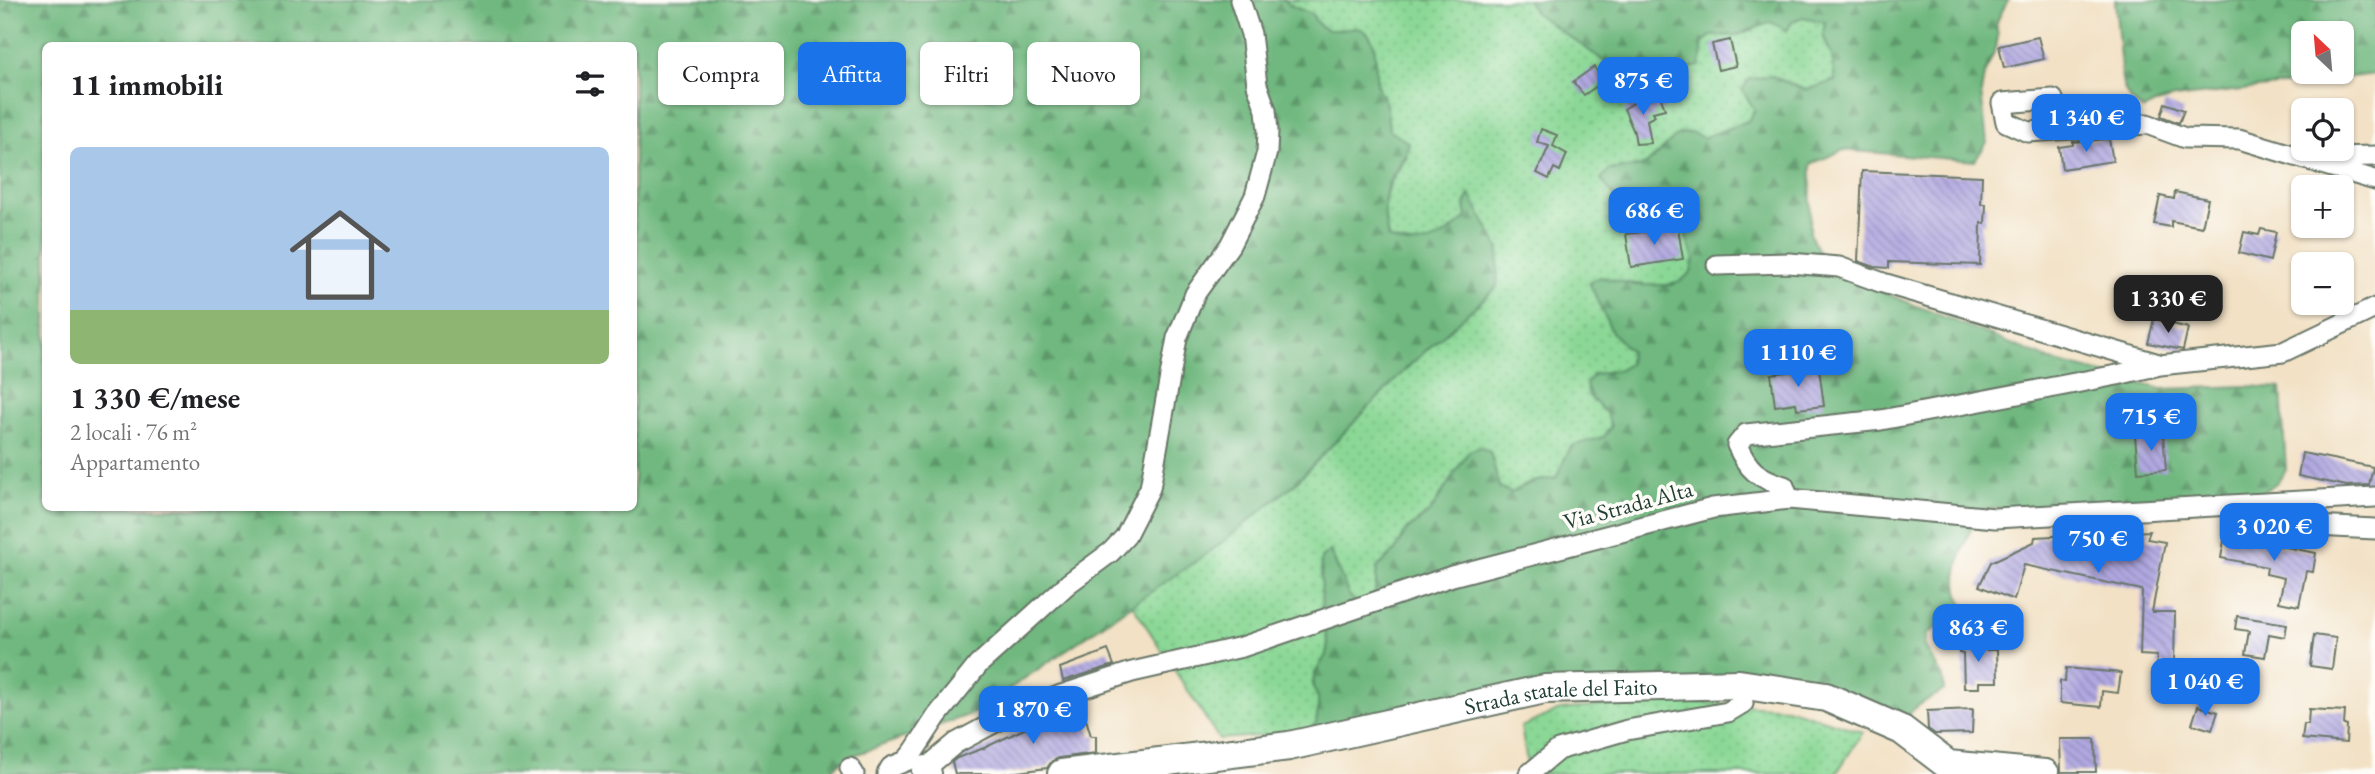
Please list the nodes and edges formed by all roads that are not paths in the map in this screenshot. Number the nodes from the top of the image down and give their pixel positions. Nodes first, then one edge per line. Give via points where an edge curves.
1 (1240, 0) edge
2 (2061, 129) dead end
3 (2375, 156) edge
4 (2320, 162) junction
5 (2375, 180) edge
6 (1717, 265) dead end
7 (2375, 308) edge
8 (2160, 365) junction
9 (2375, 497) edge
10 (1789, 499) junction
11 (2252, 504) junction
12 (2375, 529) edge
13 (1738, 684) junction
14 (927, 770) edge
15 (884, 772) edge
16 (1062, 774) edge
17 (1529, 774) edge
18 (2045, 774) edge

1 - 15 street via 1266,110 1266,152 1255,196 1230,245 1195,294 1177,338 1150,488 1125,537 1111,552 1069,583 978,665 914,751
2 - 4 street via 2147,124 2185,138 2239,139
3 - 4 street via 2332,157
4 - 5 street
6 - 8 street via 1839,267
7 - 8 street via 2283,352
8 - 10 street via 1881,420 1746,434 1737,445 1745,463 1763,480 1784,486
9 - 11 street, Via Strada Alta
10 - 11 street, Via Strada Alta via 1995,518
10 - 14 street, Via Strada Alta via 1713,508 1452,576 1242,647 1132,672 1001,719 956,743
11 - 12 street via 2271,518
13 - 16 street, Strada statale del Faito via 1545,690 1289,746
13 - 17 street via 1743,703 1728,712 1627,730 1558,750
13 - 18 street, Strada statale del Faito via 1826,698 1902,730 1948,765

